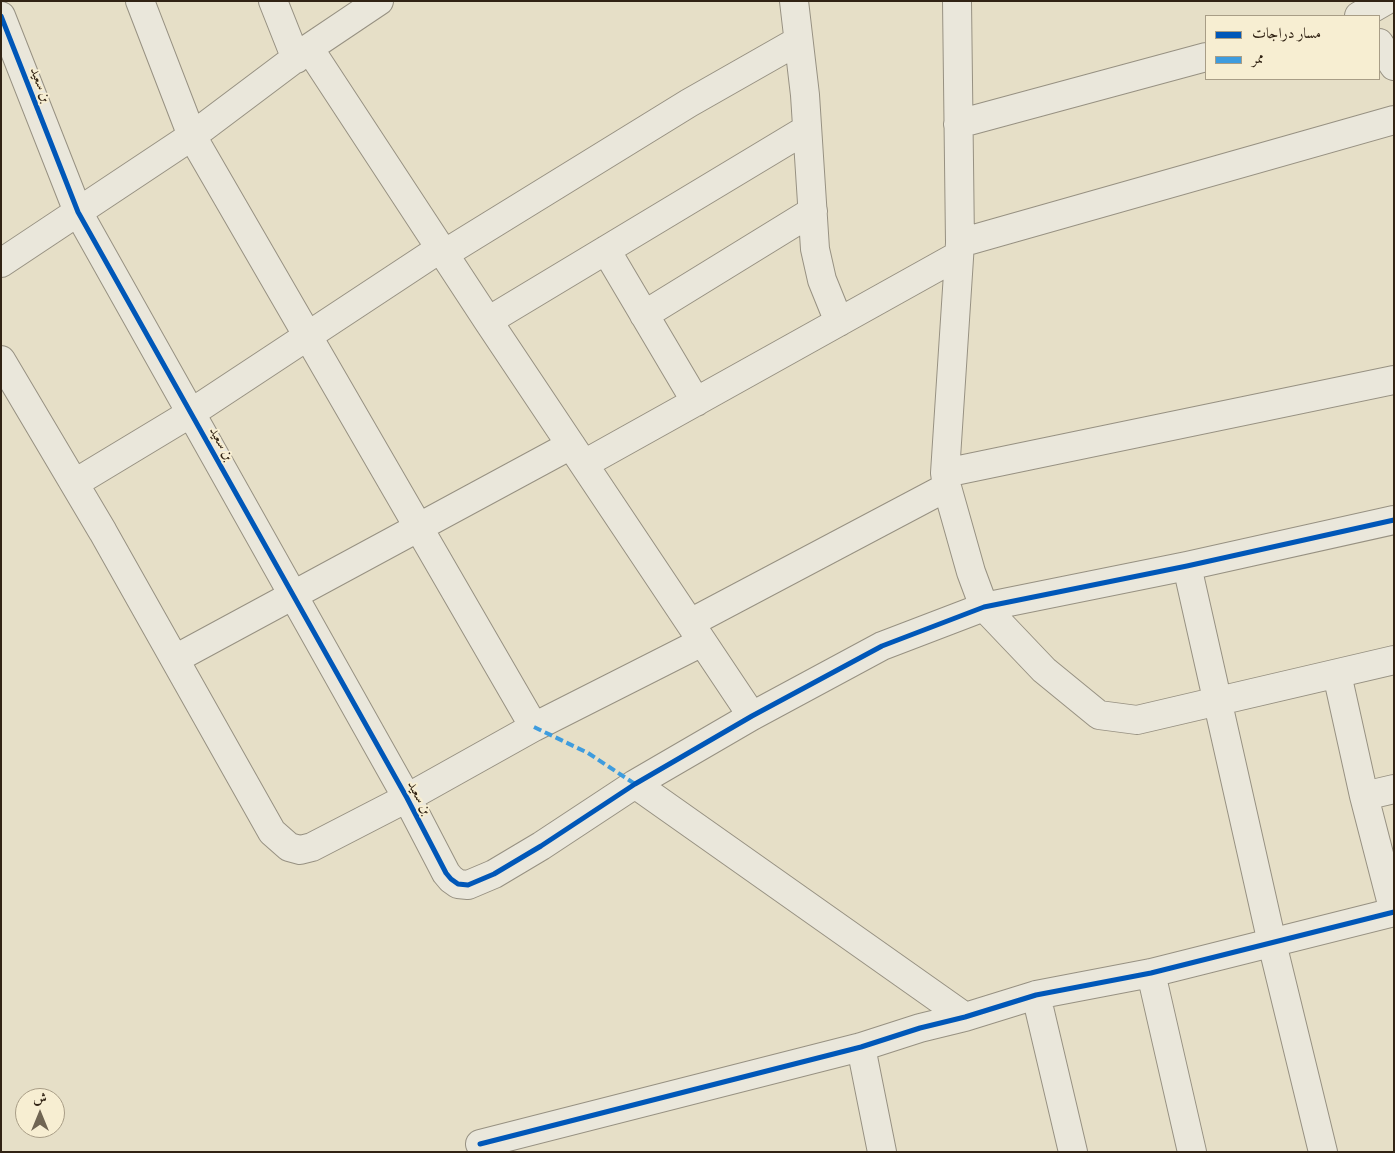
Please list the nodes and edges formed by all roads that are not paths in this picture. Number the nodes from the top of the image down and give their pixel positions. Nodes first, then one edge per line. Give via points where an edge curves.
1 (140, 1) edge
2 (273, 1) edge
3 (379, 1) edge
4 (794, 1) edge
5 (957, 1) edge
6 (1386, 1) edge
7 (1358, 12) edge
8 (1, 16) edge
9 (798, 41) junction
10 (1380, 45) edge
11 (303, 53) junction
12 (1205, 57) edge
13 (1394, 66) edge
14 (1394, 120) edge
15 (958, 124) junction
16 (807, 129) junction
17 (192, 136) junction
18 (813, 211) junction
19 (78, 212) junction
20 (960, 249) junction
21 (606, 250) junction
22 (442, 251) junction
23 (1, 263) edge
24 (644, 315) junction
25 (488, 321) junction
26 (839, 322) junction
27 (307, 335) junction
28 (1, 360) edge
29 (1394, 380) edge
30 (696, 402) junction
31 (191, 413) junction
32 (577, 454) junction
33 (946, 480) junction
34 (75, 484) junction
35 (1394, 520) edge
36 (419, 528) junction
37 (1187, 566) junction
38 (294, 596) junction
39 (984, 607) junction
40 (696, 632) junction
41 (175, 659) junction
42 (1394, 660) edge
43 (1337, 674) junction
44 (1218, 701) junction
45 (752, 716) junction
46 (534, 727) junction
47 (635, 784) junction
48 (1394, 789) edge
49 (1364, 796) junction
50 (407, 798) junction
51 (1394, 912) edge
52 (1272, 943) junction
53 (1152, 974) junction
54 (1036, 996) junction
55 (965, 1017) junction
56 (861, 1047) junction
57 (480, 1144) dead end
58 (882, 1152) edge
59 (1072, 1152) edge
60 (1192, 1152) edge
61 (1323, 1152) edge

1 - 17 street
2 - 11 street
3 - 11 street
4 - 9 street
5 - 15 street
6 - 7 street
8 - 19 street, بن سعيد
9 - 16 street
9 - 22 street
10 - 13 street
11 - 17 street
11 - 22 street
12 - 15 street
14 - 20 street
15 - 20 street
16 - 18 street
16 - 21 street
17 - 19 street
17 - 27 street
18 - 24 street
18 - 26 street via 815,249 822,280
19 - 23 street
19 - 31 street, بن سعيد
20 - 26 street
20 - 33 street
21 - 24 street
21 - 25 street
22 - 25 street
22 - 27 street
24 - 30 street
25 - 32 street
26 - 30 street
27 - 31 street
27 - 36 street
28 - 34 street, بن سعيد
29 - 33 street
30 - 32 street
31 - 34 street
31 - 38 street, بن سعيد
32 - 36 street
32 - 40 street
33 - 39 street
33 - 40 street
34 - 41 street, بن سعيد
35 - 37 street
36 - 38 street
36 - 46 street
37 - 39 street
37 - 44 street
38 - 41 street
38 - 50 street, بن سعيد
39 - 44 street via 1044,670 1099,715 1137,720
39 - 45 street via 882,646
40 - 45 street
40 - 46 street
41 - 50 street, بن سعيد via 272,832 289,847 300,850 312,847
42 - 43 street
43 - 44 street
43 - 49 street
44 - 52 street
45 - 47 street
46 - 50 street
47 - 50 street, بن سعيد via 541,846 494,874 468,885 458,884 446,873
47 - 55 street
48 - 49 street
49 - 51 street
51 - 52 street
52 - 53 street
52 - 61 street
53 - 54 street
53 - 60 street
54 - 55 street
54 - 59 street
55 - 56 street
56 - 57 street
56 - 58 street

